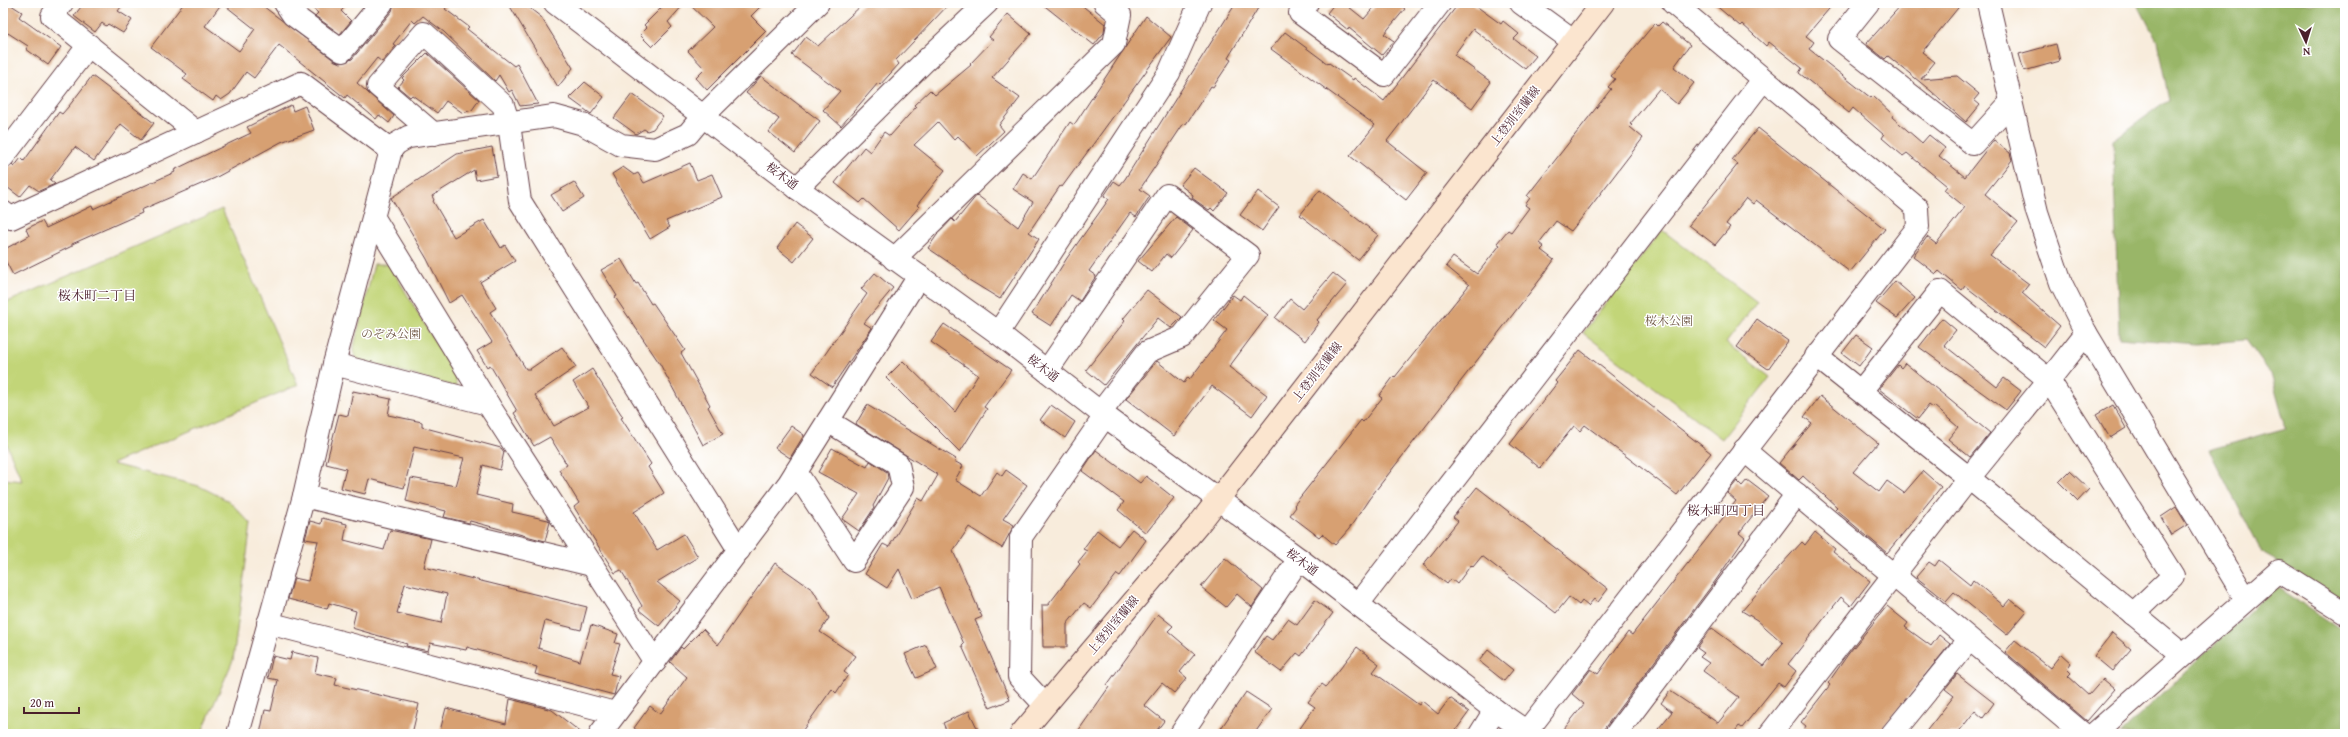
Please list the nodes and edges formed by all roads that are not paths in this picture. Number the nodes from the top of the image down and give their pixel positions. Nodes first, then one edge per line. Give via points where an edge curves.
1 (62, 3) edge
2 (285, 3) edge
3 (382, 3) edge
4 (555, 3) edge
5 (987, 3) edge
6 (1106, 3) edge
7 (1200, 3) edge
8 (1307, 3) edge
9 (1440, 3) edge
10 (1521, 3) edge
11 (1603, 3) edge
12 (1673, 3) edge
13 (1868, 3) edge
14 (1988, 3) edge
15 (815, 4) edge
16 (1573, 41) junction
17 (89, 45) junction
18 (1763, 80) junction
19 (2011, 102) junction
20 (703, 116) junction
21 (509, 124) junction
22 (196, 132) junction
23 (434, 134) junction
24 (391, 150) junction
25 (3, 157) edge
26 (797, 188) junction
27 (3, 212) edge
28 (374, 218) junction
29 (894, 259) junction
30 (919, 276) junction
31 (998, 333) junction
32 (2086, 333) junction
33 (1816, 356) junction
34 (334, 364) junction
35 (1047, 372) junction
36 (2049, 380) junction
37 (1861, 391) junction
38 (488, 404) junction
39 (1102, 415) junction
40 (828, 421) junction
41 (1744, 450) junction
42 (796, 472) junction
43 (1969, 478) junction
44 (1797, 494) junction
45 (304, 496) junction
46 (1219, 499) junction
47 (739, 550) junction
48 (1299, 559) junction
49 (592, 566) junction
50 (1893, 576) junction
51 (2246, 599) junction
52 (1358, 604) junction
53 (2345, 613) edge
54 (2133, 614) junction
55 (268, 623) junction
56 (1969, 640) junction
57 (2183, 655) junction
58 (655, 662) junction
59 (1045, 705) junction
60 (1495, 710) junction
61 (615, 713) junction
62 (1897, 732) edge
63 (1528, 733) edge
64 (238, 734) edge
65 (600, 734) edge
66 (1021, 734) edge
67 (1181, 734) edge
68 (1480, 734) edge
69 (1616, 734) edge
70 (1770, 734) edge
71 (2083, 734) edge
72 (2094, 734) edge

1 - 17 street via 52,16
2 - 3 street via 293,15 342,51
4 - 20 street, 桜木通
5 - 26 street
6 - 29 street via 1120,15 1114,44
7 - 31 street via 1170,73
8 - 9 street via 1300,13 1384,75
10 - 16 street
11 - 16 main road, 上登別室蘭線
12 - 18 street
13 - 19 street via 1839,39 1973,144
14 - 19 street
15 - 20 street
16 - 46 main road, 上登別室蘭線
17 - 22 street
17 - 25 street
18 - 33 street via 1917,208 1918,227
18 - 52 street
19 - 32 street via 2037,212 2061,283
20 - 21 street via 688,134 654,149 621,145 583,124 554,116
20 - 26 street, 桜木通
21 - 23 street
21 - 23 street via 503,105 424,32 378,86
21 - 47 street via 520,201
22 - 24 street via 301,83
22 - 27 street via 11,218
23 - 24 street via 408,138 396,144
24 - 28 street
26 - 29 street, 桜木通
28 - 34 street
28 - 38 street
29 - 30 street, 桜木通
30 - 31 street, 桜木通
30 - 40 street
31 - 35 street, 桜木通
32 - 36 street
32 - 51 street
33 - 37 street
33 - 41 street
34 - 38 street
34 - 45 street
35 - 39 street, 桜木通
35 - 39 street via 1167,195 1248,255 1182,337 1147,352
36 - 37 street via 1940,292
36 - 43 street
36 - 54 street via 2173,576
37 - 43 street
38 - 49 street
39 - 46 street, 桜木通
39 - 59 street via 1021,537 1020,677
40 - 42 street
40 - 42 street via 898,464 903,487 854,561
41 - 44 street
41 - 63 street
42 - 47 street
43 - 50 street
43 - 54 street
44 - 50 street
44 - 69 street
45 - 49 street
45 - 55 street
46 - 48 street, 桜木通
46 - 59 main road, 上登別室蘭線
47 - 58 street
48 - 52 street, 桜木通
48 - 67 street
49 - 58 street
50 - 56 street
50 - 70 street
51 - 53 street via 2279,571
51 - 57 street
52 - 60 street, 桜木通
54 - 57 street
55 - 61 street
55 - 64 street
56 - 62 street
56 - 71 street
57 - 72 street
58 - 61 street
59 - 66 main road, 上登別室蘭線
60 - 63 street, 桜木通
60 - 68 street
61 - 65 street

